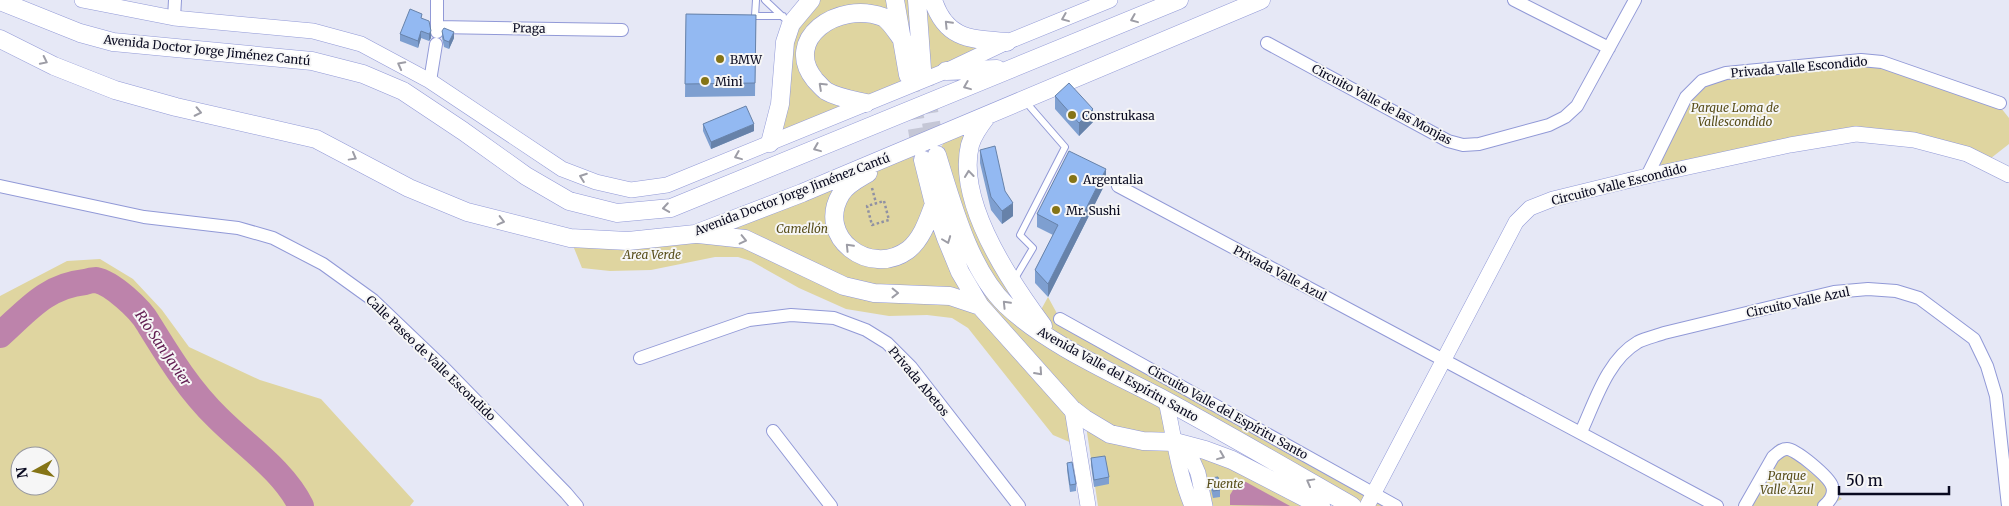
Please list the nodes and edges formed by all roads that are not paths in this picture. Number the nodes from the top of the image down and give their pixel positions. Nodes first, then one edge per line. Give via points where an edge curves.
1 (82, 0) edge
2 (175, 0) edge
3 (437, 0) edge
4 (756, 0) edge
5 (765, 0) edge
6 (811, 0) edge
7 (895, 0) edge
8 (917, 0) edge
9 (933, 0) edge
10 (1110, 0) edge
11 (1179, 0) edge
12 (1261, 0) edge
13 (1514, 0) edge
14 (1635, 0) edge
15 (0, 1) edge
16 (174, 18) junction
17 (787, 20) junction
18 (622, 30) dead end
19 (437, 34) junction
20 (0, 39) edge
21 (903, 41) junction
22 (1007, 42) junction
23 (1267, 43) dead end
24 (1608, 48) junction
25 (1010, 69) junction
26 (946, 72) junction
27 (430, 81) junction
28 (1023, 99) junction
29 (866, 103) junction
30 (2000, 103) dead end
31 (987, 116) junction
32 (770, 143) junction
33 (902, 151) junction
34 (2009, 175) edge
35 (1647, 176) junction
36 (0, 186) edge
37 (1118, 186) dead end
38 (934, 204) junction
39 (695, 234) junction
40 (1012, 283) junction
41 (980, 306) junction
42 (1060, 319) dead end
43 (1053, 341) junction
44 (640, 358) dead end
45 (1443, 361) junction
46 (1166, 401) junction
47 (1078, 414) junction
48 (773, 431) dead end
49 (1581, 432) junction
50 (1175, 442) junction
51 (1370, 500) edge
52 (577, 506) edge
53 (830, 506) edge
54 (1019, 506) edge
55 (1088, 506) edge
56 (1098, 506) edge
57 (1192, 506) edge
58 (1206, 506) edge
59 (1321, 506) edge
60 (1352, 506) edge
61 (1396, 506) edge
62 (1717, 506) edge
63 (1745, 506) edge
64 (1824, 506) edge
65 (2008, 506) edge

1 - 16 street
2 - 16 street
3 - 19 street
4 - 17 lane via 755,16
5 - 17 lane
6 - 17 main road
7 - 21 main road
8 - 21 main road via 915,72
22 -> 9 main road via 970,39 950,28 937,12
10 -> 22 street
11 -> 25 main road, Avenida Doctor Jorge Jiménez Cantú
12 - 28 main road, Avenida Doctor Jorge Jiménez Cantú
13 - 24 street
14 - 24 street, Circuito Valle de las Monjas
25 -> 15 main road, Avenida Doctor Jorge Jiménez Cantú via 671,208 616,213 569,201 526,176 402,91 363,74 312,61 113,42
27 -> 16 street via 362,44 313,31
17 - 32 main road via 780,104
18 - 19 street, Praga
19 - 27 street
20 -> 39 main road, Avenida Doctor Jorge Jiménez Cantú via 54,66 114,90 316,139 409,188 467,212 570,238 628,241
29 -> 21 main road via 824,90 807,70 805,46 812,31 837,9 864,8 884,18
22 - 26 street
23 - 24 street, Circuito Valle de las Monjas via 1448,141 1463,145 1532,130 1566,117 1577,106
25 - 26 main road
26 - 29 street
32 -> 27 street via 667,185 631,190 596,182 562,169
28 - 31 main road, Avenida Doctor Jorge Jiménez Cantú
28 - 40 lane via 1065,147 1020,235 1033,248
29 - 32 street
30 - 35 street, Privada Valle Escondido via 1882,62 1860,60 1726,73 1702,82 1686,97
31 - 33 main road, Avenida Doctor Jorge Jiménez Cantú
40 -> 31 main road via 982,225 970,181 970,145
38 -> 33 main road via 922,234 907,251 883,261 856,254 838,236 834,214 841,194 851,183
33 - 39 main road, Avenida Doctor Jorge Jiménez Cantú
34 - 35 street, Circuito Valle Escondido via 1967,154 1914,140 1856,134
35 - 45 street, Circuito Valle Escondido via 1553,199 1530,208 1516,222
36 - 52 street, Calle Paseo de Valle Escondido via 144,217 238,228 274,238 324,264 373,300 442,366
37 - 45 street, Privada Valle Azul
38 -> 41 main road, Avenida Valle del Espíritu Santo via 960,272
43 -> 38 main road, Avenida Valle del Espíritu Santo via 1005,304 981,272 930,158
39 -> 41 main road via 745,239 844,286 874,293 950,296
40 - 43 main road
41 -> 47 main road, Avenida Valle del Espíritu Santo
42 - 51 street, Circuito Valle del Espíritu Santo
43 - 46 main road, Avenida Valle del Espíritu Santo
44 - 54 street, Privada Abetos via 749,320 791,315 834,318 866,330 887,343 911,367
45 - 49 street
45 - 51 street, Circuito Valle Escondido
46 - 50 street
60 -> 46 main road, Avenida Valle del Espíritu Santo
47 - 50 main road, Avenida Valle del Espíritu Santo via 1110,434 1143,441
47 - 55 street
47 - 56 street
48 - 53 street
49 - 62 street
49 - 65 street, Circuito Valle Azul via 1610,371 1638,342 1834,292 1896,291 1919,298 1974,339 1996,396
50 - 57 street
50 - 58 street via 1190,457 1198,473
50 -> 59 main road, Avenida Valle del Espíritu Santo via 1232,460
51 - 61 street, Circuito Valle del Espíritu Santo
63 - 64 street via 1774,457 1788,449 1828,480 1833,488 1832,497

